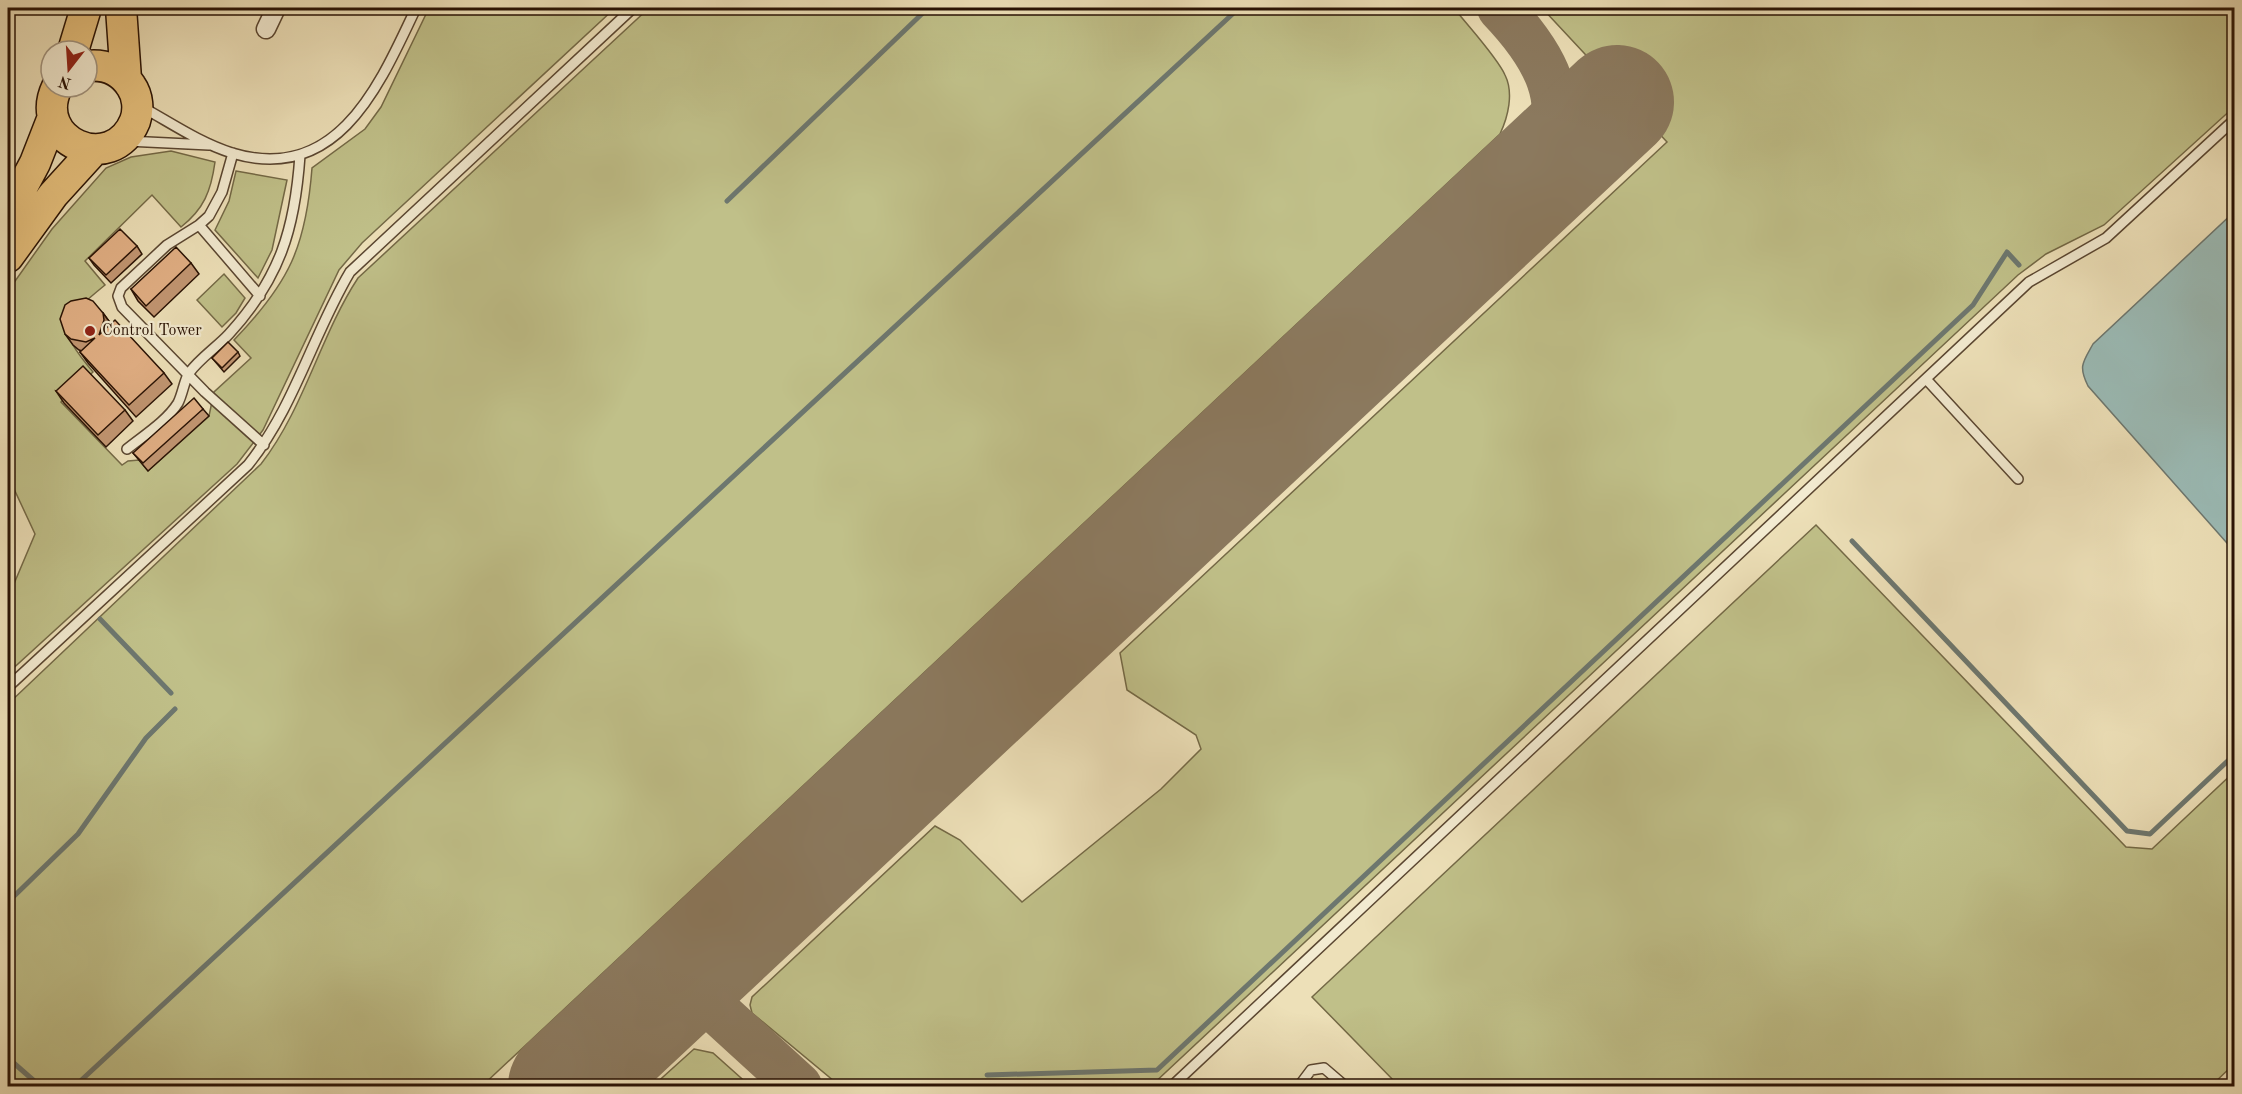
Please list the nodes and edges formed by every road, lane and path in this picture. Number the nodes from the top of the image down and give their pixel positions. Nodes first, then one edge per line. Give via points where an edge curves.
1 (86, 8) edge
2 (121, 8) edge
3 (276, 8) edge
4 (416, 8) edge
5 (633, 8) edge
6 (266, 29) dead end
7 (77, 39) edge
8 (99, 65) edge
9 (132, 92) junction
10 (53, 99) edge
11 (53, 117) junction
12 (2235, 120) edge
13 (107, 145) junction
14 (212, 145) junction
15 (233, 153) junction
16 (300, 155) junction
17 (8, 214) edge
18 (199, 225) junction
19 (8, 257) edge
20 (260, 296) junction
21 (189, 373) junction
22 (1926, 379) junction
23 (264, 445) junction
24 (128, 449) dead end
25 (2018, 479) dead end
26 (8, 687) edge
27 (1172, 1086) edge
28 (1299, 1086) edge
29 (1346, 1086) edge

1 - 7 main road
2 - 9 main road
3 - 6 street
4 - 16 lane via 388,69 362,110 332,138
5 - 23 lane via 350,272
8 - 9 main road
9 - 13 main road via 136,118 130,131
9 - 14 lane
10 - 11 main road
11 - 13 main road via 58,130 80,147
11 - 17 main road via 35,163
12 - 22 lane via 2106,238 2029,282
13 - 14 lane
13 - 19 main road via 53,195
14 - 15 lane
15 - 16 lane via 262,158
15 - 18 lane via 222,192 209,216
16 - 20 lane via 289,232 275,272
18 - 20 lane
18 - 21 lane via 167,245 121,288 118,297 122,307
20 - 21 lane
21 - 23 lane
21 - 24 lane via 175,408
22 - 25 lane
22 - 27 lane
23 - 26 lane via 248,465
28 - 29 lane via 1311,1070 1324,1068

